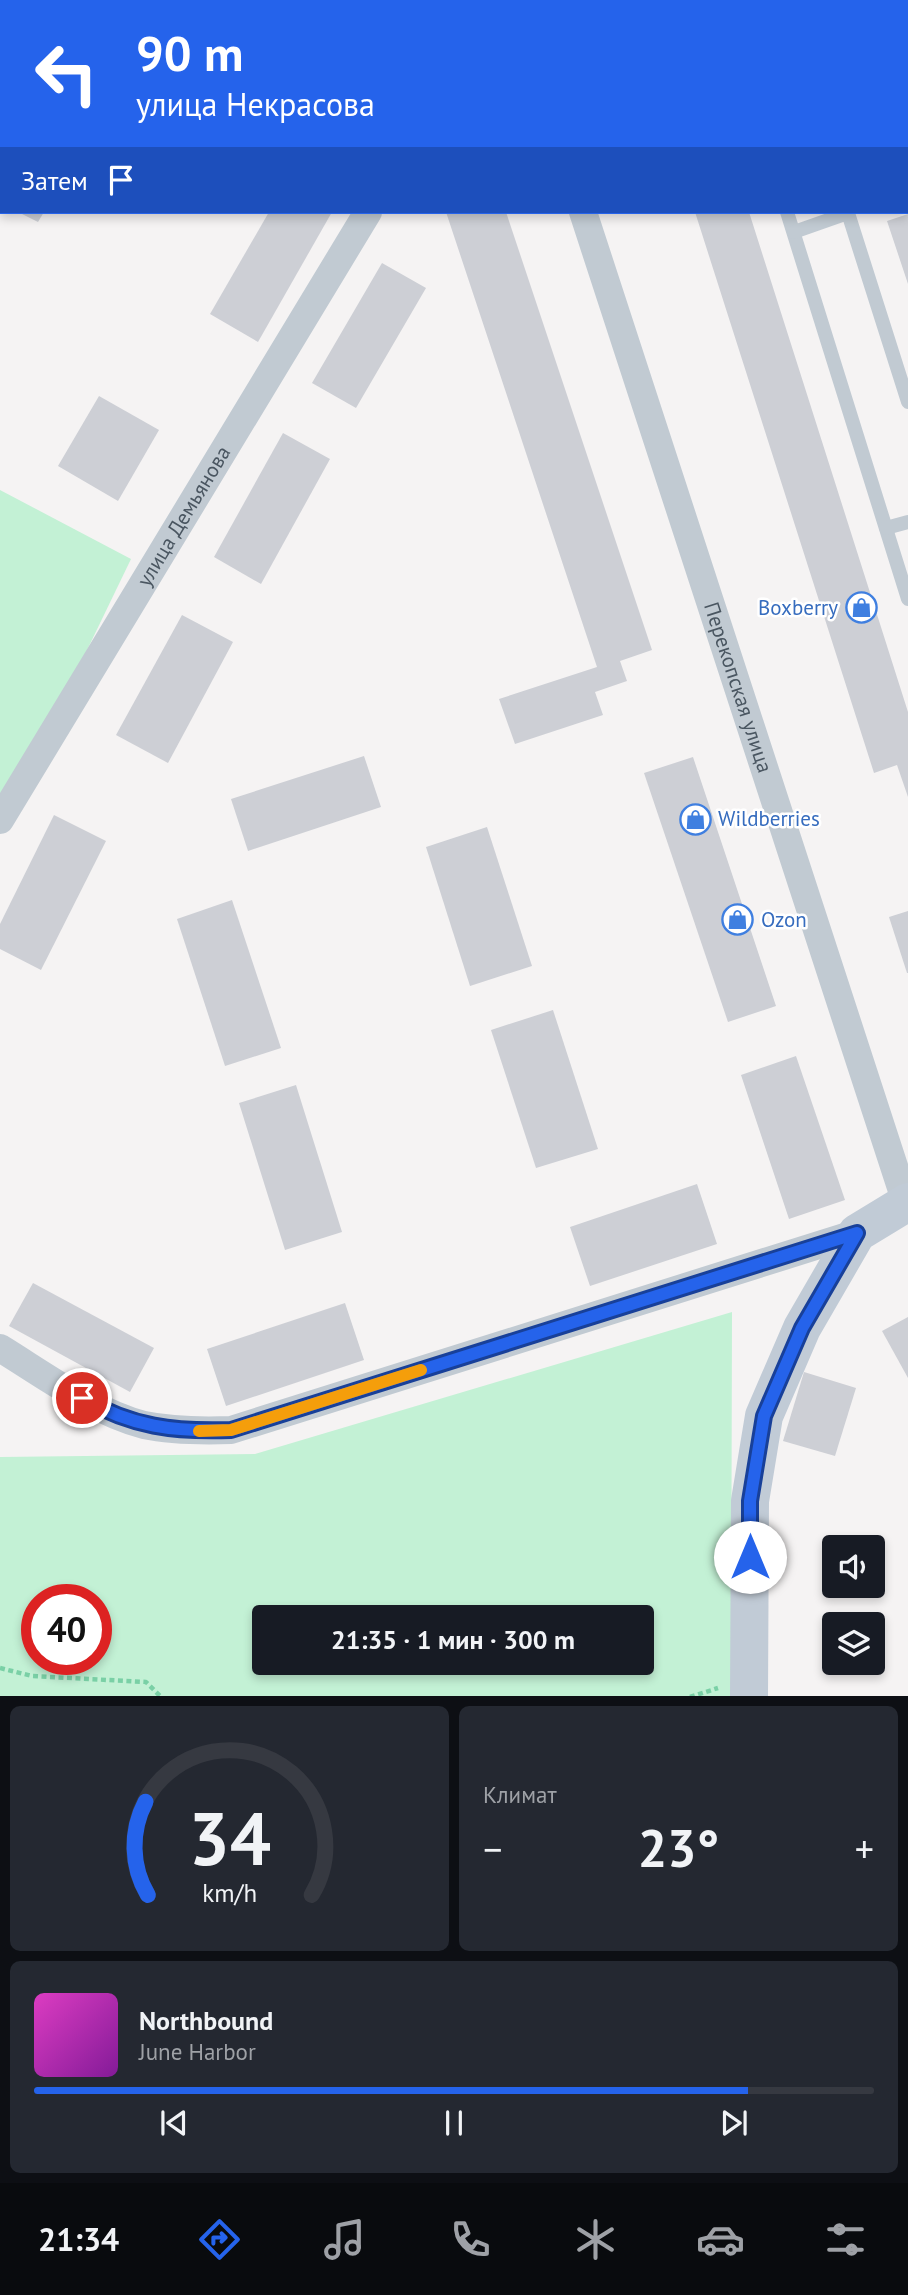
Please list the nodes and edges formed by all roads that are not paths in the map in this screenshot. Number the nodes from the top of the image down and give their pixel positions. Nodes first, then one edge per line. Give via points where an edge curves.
1 (367, 214) edge
2 (584, 214) edge
3 (788, 214) edge
4 (845, 214) edge
5 (848, 214) edge
6 (794, 232) junction
7 (908, 402) edge
8 (908, 522) edge
9 (886, 528) junction
10 (908, 599) edge
11 (0, 820) edge
12 (907, 1203) edge
13 (857, 1233) junction
14 (0, 1348) edge
15 (749, 1696) edge

1 - 11 street, улица Демьянова
2 - 12 street, Перекопская улица
3 - 6 lane
4 - 6 lane
5 - 7 lane
6 - 9 lane
8 - 9 lane
9 - 10 lane
12 - 13 street
13 - 14 street via 231,1430 189,1432 103,1410
13 - 15 street via 802,1328 764,1416 750,1501

